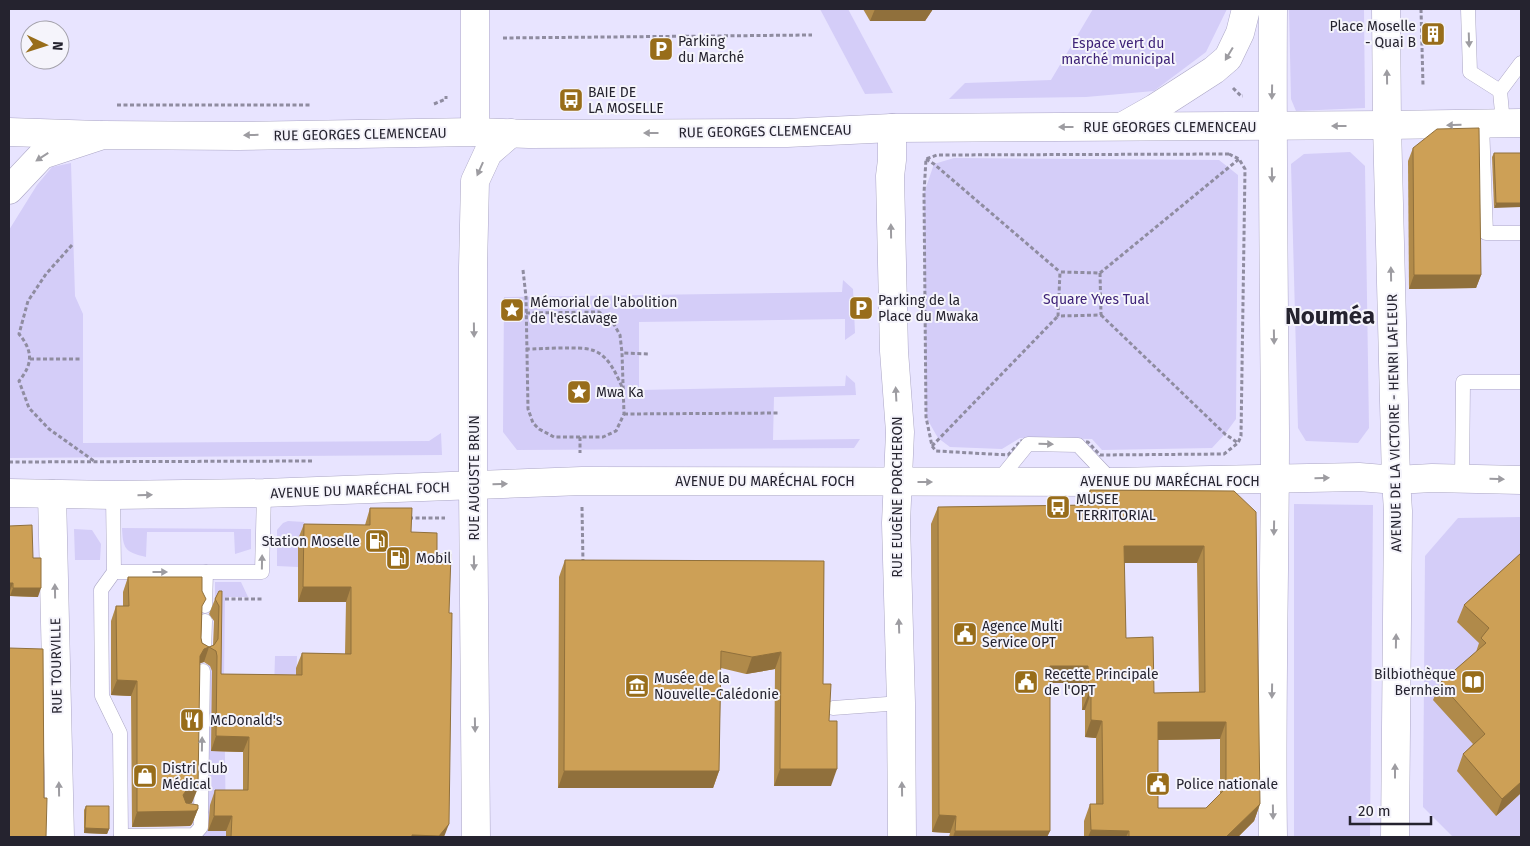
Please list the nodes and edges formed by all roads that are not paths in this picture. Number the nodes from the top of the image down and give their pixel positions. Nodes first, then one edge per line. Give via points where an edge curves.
1 (475, 9) edge
2 (1246, 9) edge
3 (1273, 9) edge
4 (1386, 9) edge
5 (1468, 9) edge
6 (1521, 63) edge
7 (1500, 91) junction
8 (1502, 124) edge
9 (1272, 126) junction
10 (1387, 126) junction
11 (1122, 127) junction
12 (892, 128) junction
13 (9, 132) edge
14 (475, 132) junction
15 (511, 133) junction
16 (104, 135) junction
17 (9, 190) edge
18 (1521, 233) edge
19 (1521, 382) edge
20 (1462, 479) junction
21 (1274, 480) junction
22 (1396, 480) junction
23 (1521, 480) edge
24 (998, 481) junction
25 (898, 482) junction
26 (1113, 482) junction
27 (473, 485) junction
28 (264, 493) junction
29 (9, 494) edge
30 (52, 494) junction
31 (113, 495) junction
32 (114, 572) junction
33 (206, 572) junction
34 (205, 606) edge
35 (205, 621) edge
36 (204, 653) edge
37 (203, 671) edge
38 (901, 703) junction
39 (833, 708) edge
40 (186, 811) edge
41 (201, 812) junction
42 (60, 837) edge
43 (121, 837) edge
44 (476, 837) edge
45 (902, 837) edge
46 (1273, 837) edge
47 (1395, 837) edge

1 - 14 main road
2 -> 11 main road via 1240,33 1228,58
3 -> 9 main road
10 -> 4 main road, AVENUE DE LA VICTOIRE - HENRI LAFLEUR
5 -> 7 lane via 1470,72
6 - 7 lane
7 - 8 lane
8 -> 10 main road, RUE GEORGES CLEMENCEAU
8 - 18 lane via 1486,233
10 -> 9 main road, RUE GEORGES CLEMENCEAU
9 - 11 main road, RUE GEORGES CLEMENCEAU
9 -> 21 main road
22 -> 10 main road, AVENUE DE LA VICTOIRE - HENRI LAFLEUR
11 -> 12 main road, RUE GEORGES CLEMENCEAU
12 -> 15 main road, RUE GEORGES CLEMENCEAU via 787,133
25 -> 12 main road, RUE EUGÈNE PORCHERON via 900,432 894,351
13 - 16 main road, RUE GEORGES CLEMENCEAU
14 - 15 main road, RUE GEORGES CLEMENCEAU
14 -> 16 main road, RUE GEORGES CLEMENCEAU
15 -> 27 main road, RUE AUGUSTE BRUN via 488,153 475,181
16 -> 17 main road via 42,155
19 - 20 lane via 1463,382
20 - 22 main road, AVENUE DU MARÉCHAL FOCH
20 -> 23 main road, AVENUE DU MARÉCHAL FOCH
21 -> 22 main road, AVENUE DU MARÉCHAL FOCH via 1359,477
21 - 26 main road, AVENUE DU MARÉCHAL FOCH
21 -> 46 main road
47 -> 22 main road, AVENUE DE LA VICTOIRE - HENRI LAFLEUR
25 -> 24 main road, AVENUE DU MARÉCHAL FOCH
24 - 26 main road, AVENUE DU MARÉCHAL FOCH
24 -> 26 lane via 1028,444 1078,445
27 -> 25 main road, AVENUE DU MARÉCHAL FOCH via 581,469
38 -> 25 main road, RUE EUGÈNE PORCHERON via 896,523
27 - 28 main road, AVENUE DU MARÉCHAL FOCH
27 -> 44 main road, RUE AUGUSTE BRUN
31 -> 28 main road, AVENUE DU MARÉCHAL FOCH
33 -> 28 lane via 262,572
29 - 30 main road, AVENUE DU MARÉCHAL FOCH
30 - 31 main road, AVENUE DU MARÉCHAL FOCH
42 -> 30 main road, RUE TOURVILLE
31 - 32 lane
32 -> 33 lane
32 - 43 lane via 101,590 102,696 120,734 127,811
33 - 34 lane
35 - 36 lane
41 -> 37 lane
38 - 39 lane
45 -> 38 main road, RUE EUGÈNE PORCHERON
40 - 41 lane
41 - 43 lane via 201,827 194,835

